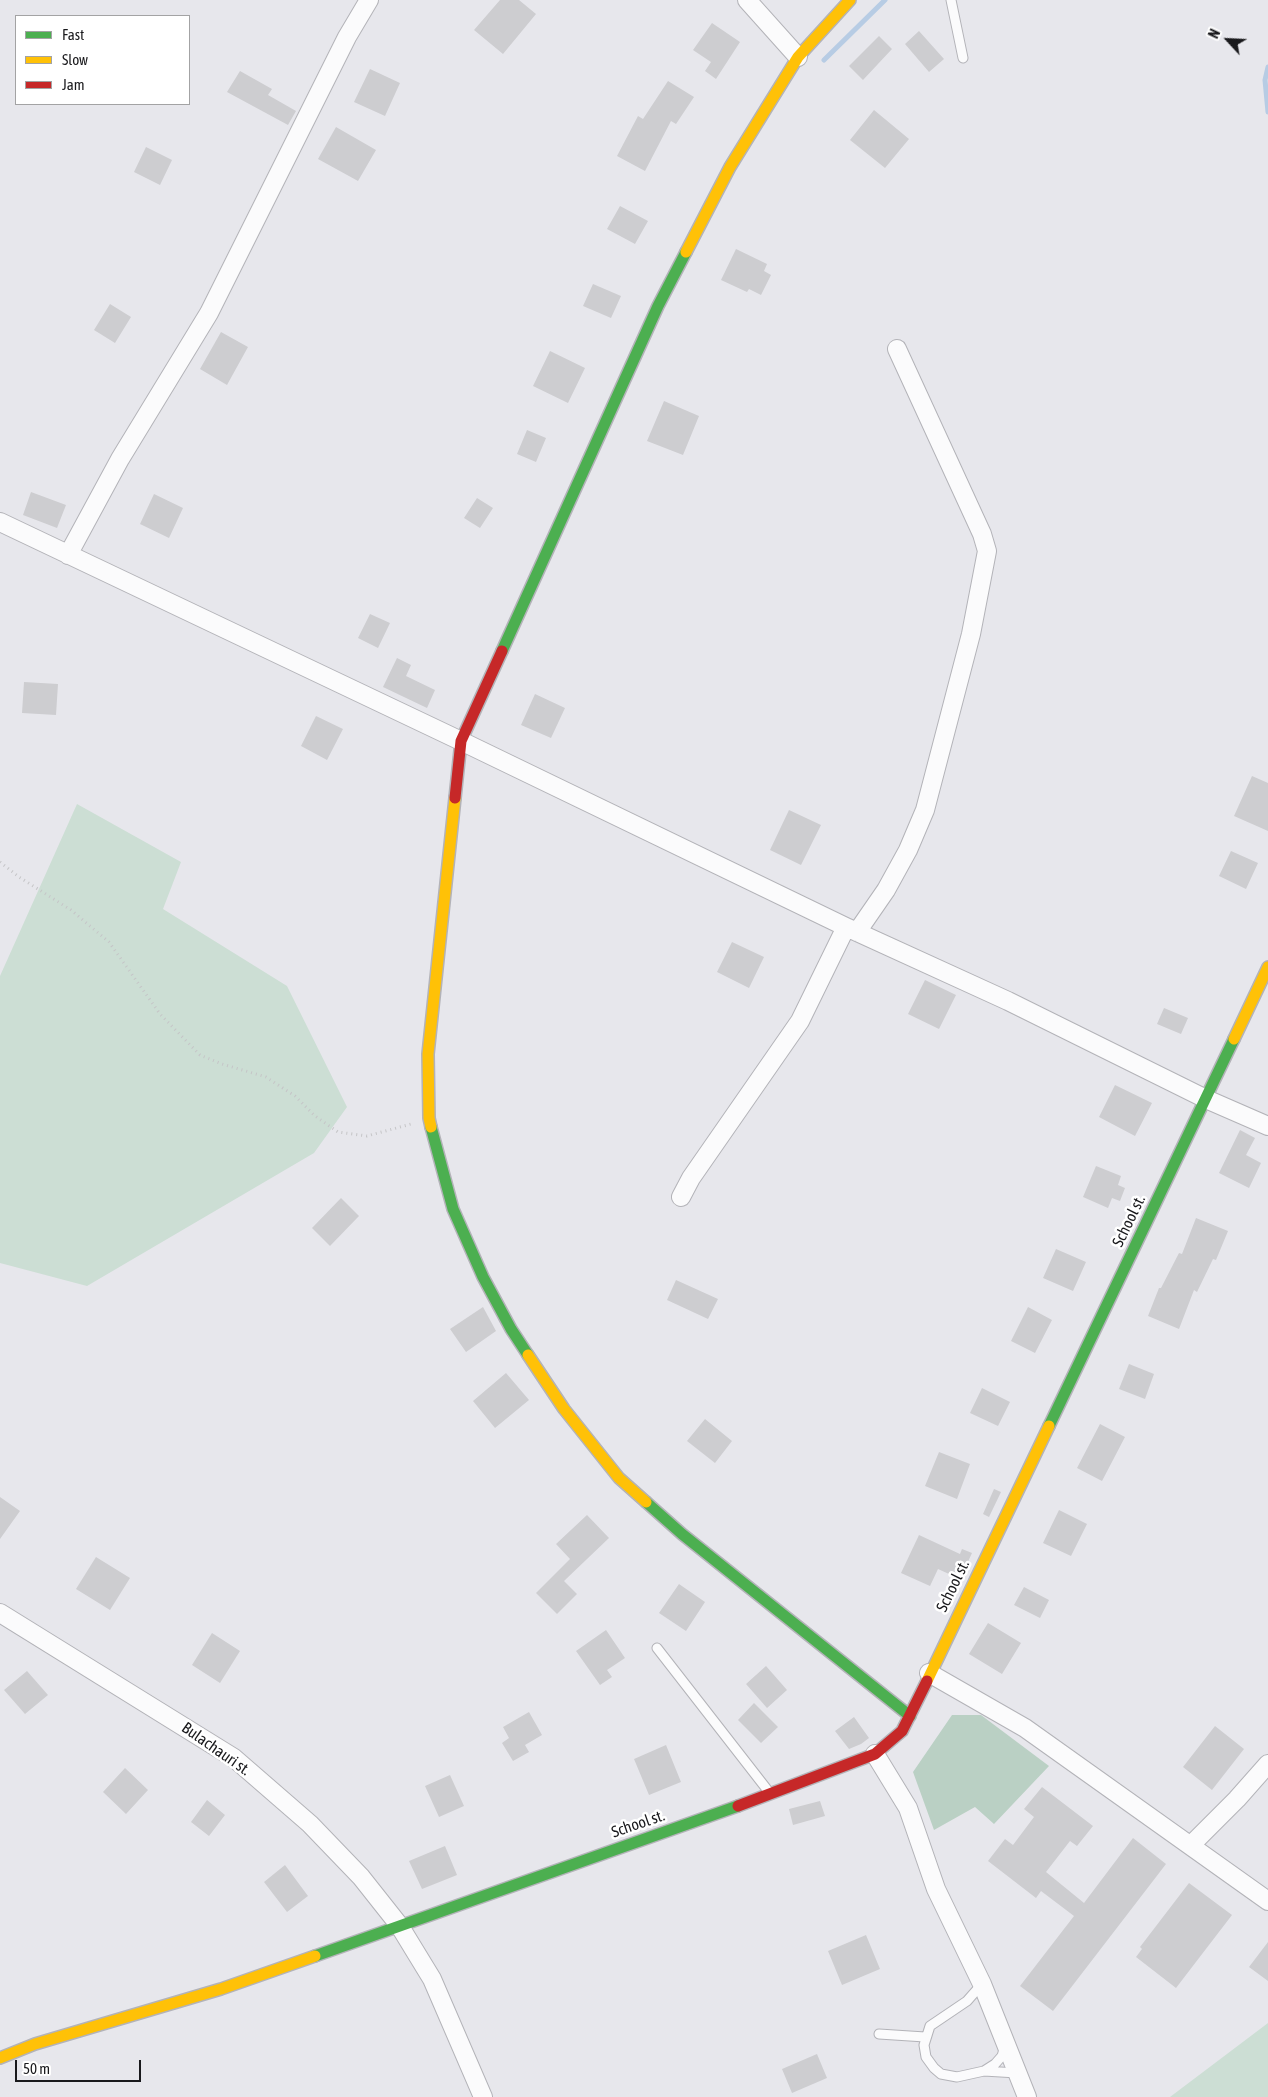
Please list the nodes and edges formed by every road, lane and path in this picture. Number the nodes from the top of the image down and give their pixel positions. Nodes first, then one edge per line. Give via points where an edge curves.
1 (369, 0) edge
2 (747, 0) edge
3 (850, 0) edge
4 (952, 0) edge
5 (798, 57) junction
6 (963, 58) dead end
7 (897, 350) dead end
8 (0, 522) edge
9 (68, 555) junction
10 (461, 741) junction
11 (0, 862) edge
12 (851, 929) junction
13 (1268, 967) edge
14 (1206, 1099) junction
15 (429, 1118) junction
16 (1268, 1126) edge
17 (681, 1197) dead end
18 (0, 1613) edge
19 (657, 1648) dead end
20 (929, 1673) junction
21 (910, 1716) junction
22 (876, 1754) junction
23 (1268, 1764) edge
24 (771, 1794) junction
25 (1191, 1845) junction
26 (1268, 1901) edge
27 (399, 1925) junction
28 (982, 1984) junction
29 (879, 2034) dead end
30 (925, 2037) junction
31 (1006, 2044) junction
32 (0, 2058) edge
33 (984, 2071) junction
34 (1017, 2073) junction
35 (483, 2097) edge
36 (1027, 2097) edge

1 - 9 street via 347,37 209,313 120,459
2 - 5 street
3 - 5 street
4 - 6 lane
5 - 10 street via 730,167 658,306
7 - 12 street via 987,551 971,634 925,810 886,890
8 - 9 street
9 - 10 street
10 - 12 street
10 - 15 street via 428,1054
11 - 15 path via 71,910 109,942 160,1014 200,1055 266,1077 295,1096 338,1132 367,1136
12 - 14 street via 1008,1001
12 - 17 street via 800,1021
13 - 14 street, School st.
14 - 16 street
14 - 20 street, School st.
15 - 21 street via 453,1209 483,1277 511,1329 570,1417 619,1478 682,1534
18 - 27 street, Bulachauri st. via 234,1758 310,1824 361,1877
19 - 24 lane
20 - 21 street, School st.
20 - 25 street via 1025,1728
21 - 22 street, School st. via 902,1731
22 - 24 street, School st.
22 - 28 street via 908,1808 936,1889
23 - 25 street
24 - 27 street, School st.
25 - 26 street
27 - 32 street, School st. via 221,1989 35,2044
27 - 35 street, Bulachauri st. via 432,1979
28 - 30 lane via 968,2001 930,2026
28 - 31 street
29 - 30 lane
30 - 33 lane via 926,2057 941,2074 957,2077
31 - 33 lane via 1002,2056
31 - 34 street
33 - 34 lane
34 - 36 street

